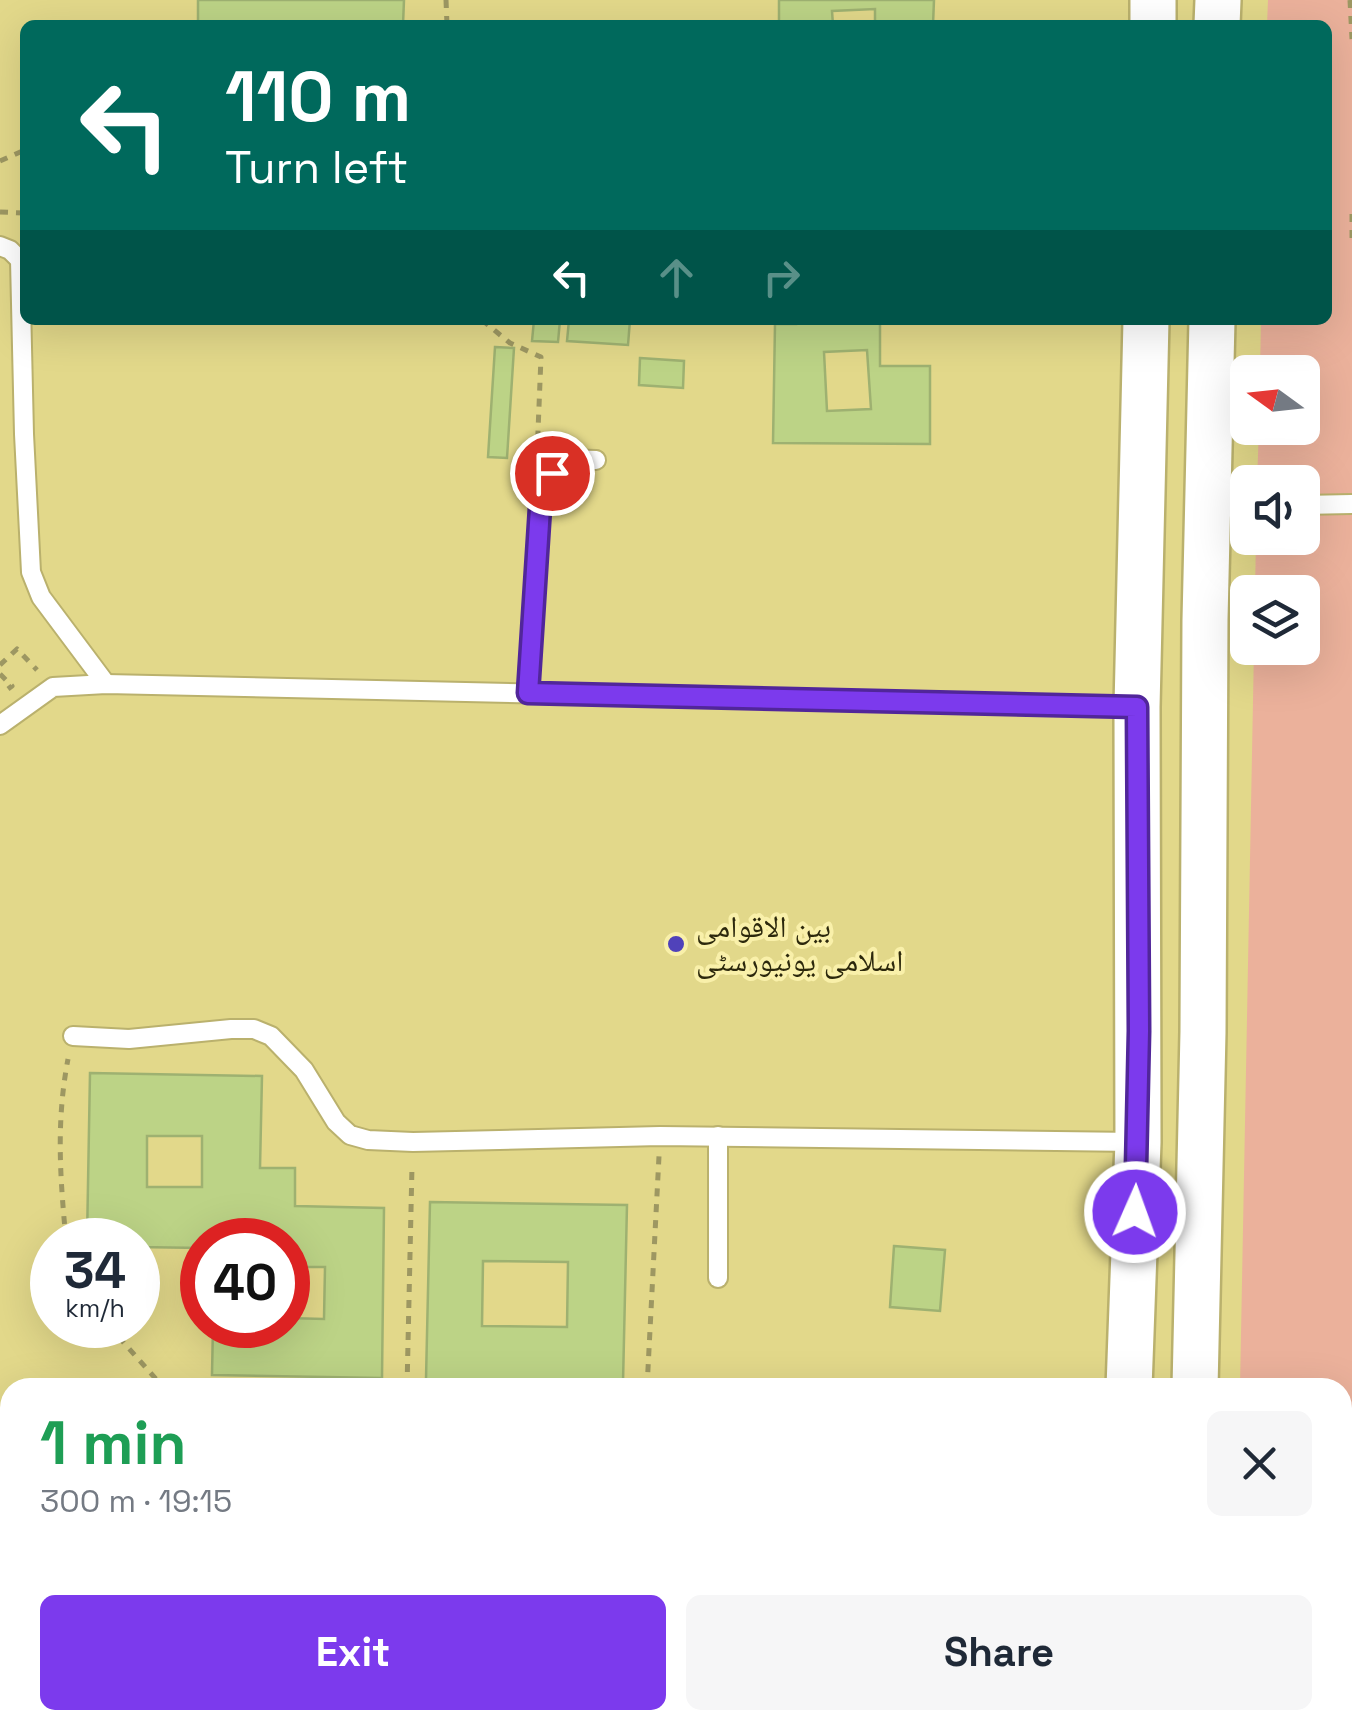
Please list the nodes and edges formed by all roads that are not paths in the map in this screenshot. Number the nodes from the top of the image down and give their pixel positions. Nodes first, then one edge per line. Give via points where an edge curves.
1 (21, 325) edge
2 (1146, 325) edge
3 (1212, 325) edge
4 (596, 460) dead end
5 (1352, 504) edge
6 (1320, 505) edge
7 (1228, 507) edge
8 (1139, 618) junction
9 (1204, 620) junction
10 (106, 684) junction
11 (528, 693) junction
12 (1137, 707) junction
13 (0, 725) edge
14 (73, 1036) road end
15 (718, 1136) junction
16 (1138, 1142) junction
17 (718, 1278) dead end
18 (1130, 1378) edge
19 (1195, 1378) edge

1 - 10 lane via 31,572 41,597
2 - 8 street
3 - 7 street
4 - 11 lane via 566,461 544,488
5 - 6 lane
7 - 9 street
8 - 9 street
8 - 12 street
9 - 19 street
10 - 11 lane
10 - 13 lane via 53,687
11 - 12 lane
12 - 16 street
14 - 15 lane via 129,1039 231,1028 272,1036 304,1070 336,1122 368,1140
15 - 16 lane
15 - 17 lane
16 - 18 street

